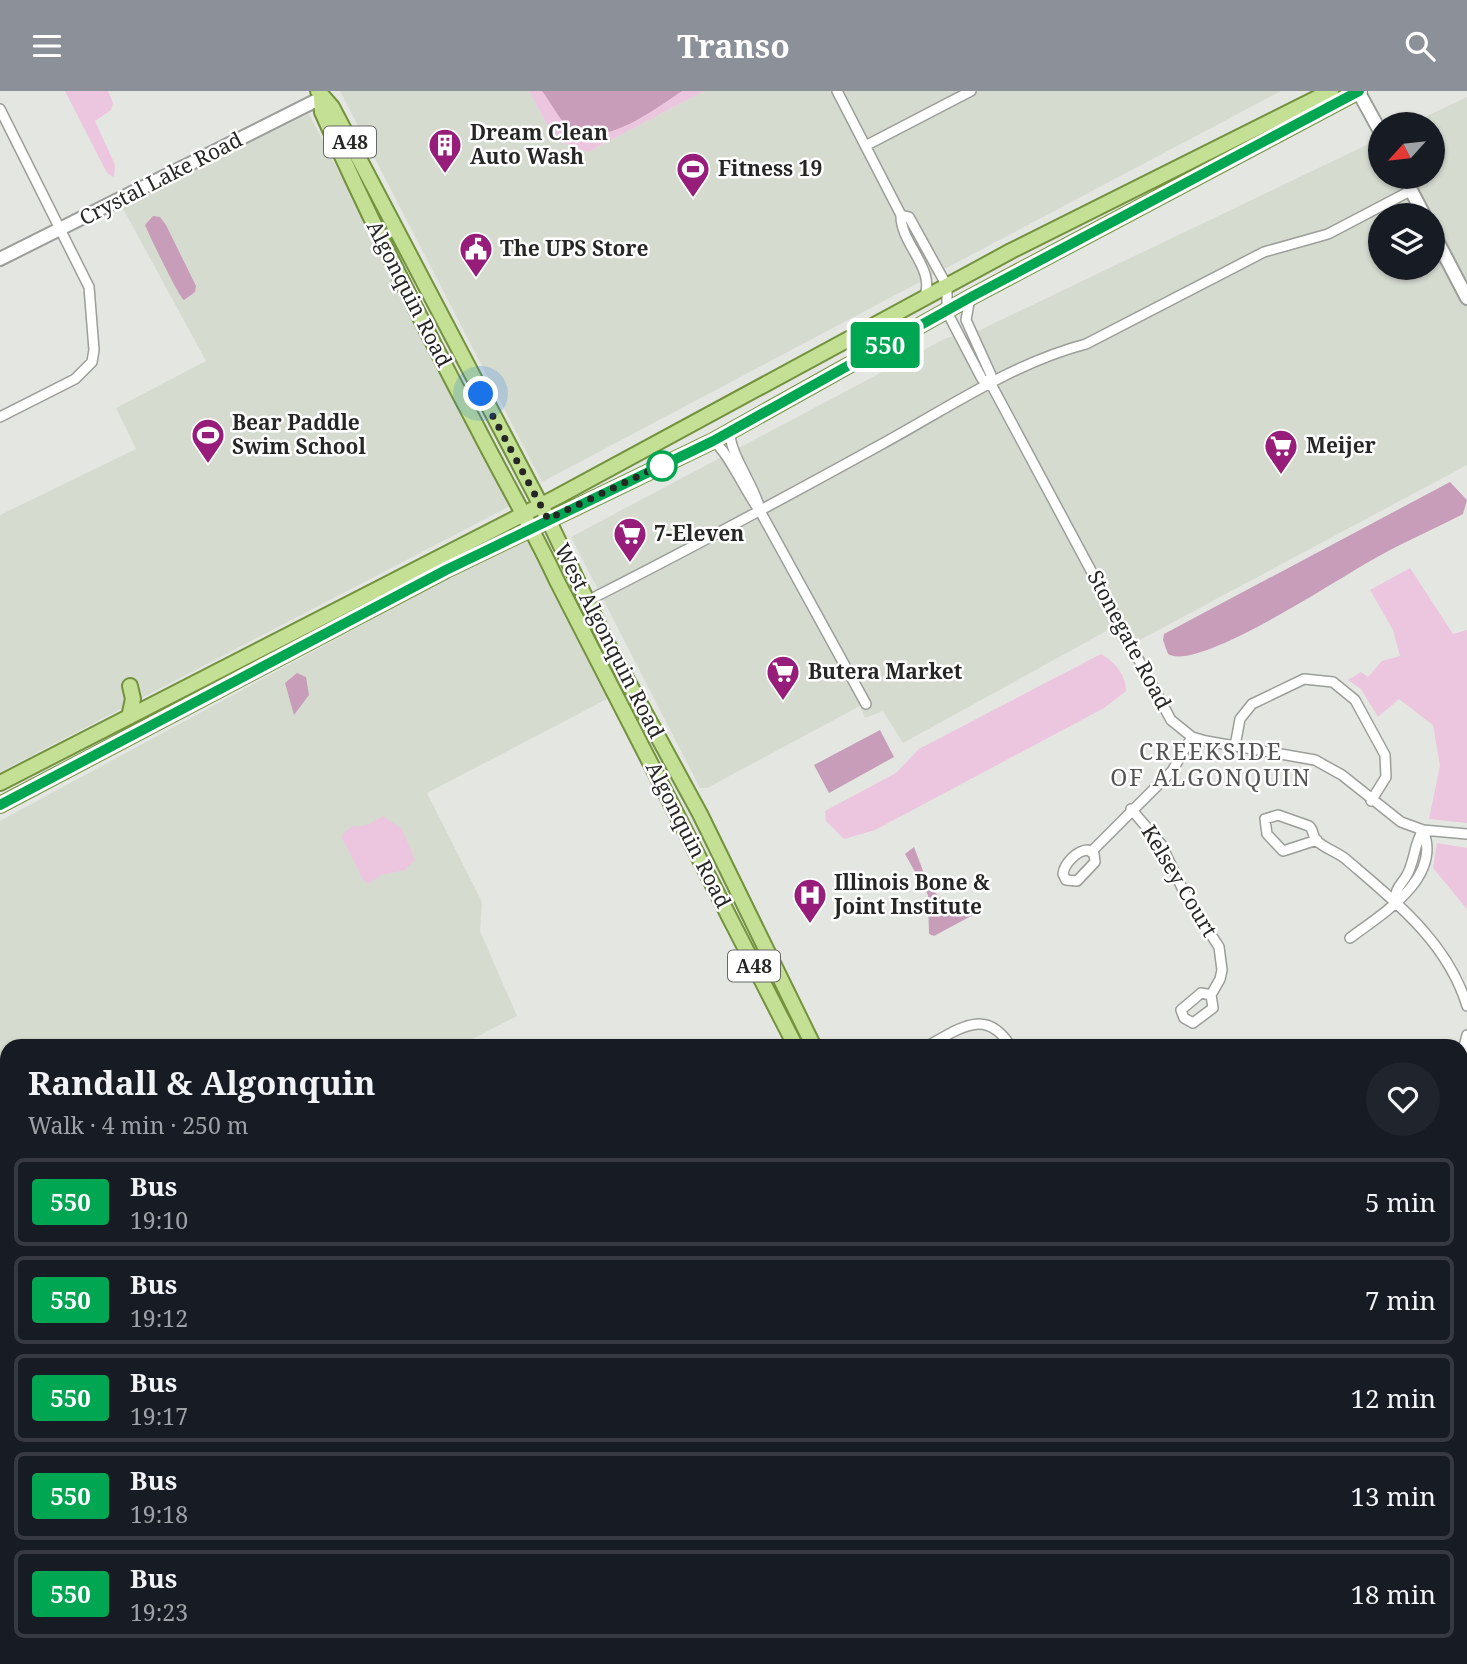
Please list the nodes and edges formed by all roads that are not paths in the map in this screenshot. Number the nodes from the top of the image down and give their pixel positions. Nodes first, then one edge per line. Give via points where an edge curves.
1 (837, 91) edge
2 (971, 91) edge
3 (1331, 91) edge
4 (1358, 91) edge
5 (320, 94) edge
6 (0, 109) edge
7 (1370, 112) edge
8 (867, 145) junction
9 (1412, 190) joint
10 (1418, 203) edge
11 (901, 215) junction
12 (60, 230) junction
13 (1445, 256) edge
14 (0, 259) edge
15 (391, 261) junction
16 (947, 286) junction
17 (971, 297) junction
18 (1467, 297) edge
19 (923, 299) junction
20 (947, 312) junction
21 (456, 346) junction
22 (438, 353) junction
23 (991, 384) junction
24 (0, 417) edge
25 (494, 418) junction
26 (731, 429) junction
27 (713, 441) junction
28 (541, 505) junction
29 (760, 511) junction
30 (525, 514) junction
31 (548, 519) junction
32 (533, 527) junction
33 (587, 601) junction
34 (130, 686) dead end
35 (866, 704) dead end
36 (129, 717) junction
37 (1192, 737) junction
38 (1235, 746) junction
39 (0, 783) edge
40 (1371, 801) junction
41 (0, 805) edge
42 (1131, 809) junction
43 (1423, 830) junction
44 (1467, 834) edge
45 (1317, 840) junction
46 (1091, 852) dead end
47 (1395, 901) junction
48 (1350, 938) dead end
49 (1211, 995) dead end
50 (1467, 1006) edge
51 (792, 1039) edge
52 (810, 1039) edge
53 (940, 1039) edge
54 (1005, 1039) edge

1 - 8 street, Stonegate Road
2 - 8 street
3 - 16 main road
4 - 7 street
4 - 17 main road
5 - 12 street, Crystal Lake Road
5 - 15 main road, Algonquin Road / A48 via 321,112
5 - 21 main road, West Algonquin Road / A48 via 332,107
6 - 12 street
8 - 11 street, Stonegate Road
9 - 10 street
9 - 23 street via 1328,234 1264,252 1086,344 1061,350
11 - 16 street, Stonegate Road via 909,217
11 - 19 street, Stonegate Road via 900,225 927,278
12 - 14 street, Crystal Lake Road
12 - 24 street via 89,287 92,362 75,379
13 - 18 street
15 - 21 main road via 400,266
15 - 22 main road, Algonquin Road / A48
16 - 19 main road
16 - 20 street, Stonegate Road
17 - 20 main road
17 - 23 street, Stonegate Road via 966,320
19 - 28 main road
20 - 23 street, Stonegate Road via 982,379
20 - 26 main road
21 - 25 main road, West Algonquin Road / A48
22 - 25 main road via 453,357
22 - 30 main road, Algonquin Road / A48
23 - 29 street
23 - 37 street, Stonegate Road via 1171,720
25 - 28 main road, West Algonquin Road / A48
26 - 27 main road
26 - 29 street via 733,448 758,495
27 - 29 street via 723,449
27 - 31 main road
28 - 30 main road
28 - 31 main road, West Algonquin Road / A48
29 - 33 street
29 - 35 street
30 - 32 main road, Algonquin Road / A48
30 - 36 main road
31 - 32 main road
31 - 33 main road, West Algonquin Road / A48
32 - 41 main road
32 - 51 main road, Algonquin Road / A48
33 - 52 main road, West Algonquin Road / A48
34 - 36 main road
36 - 39 main road
37 - 38 street
37 - 42 street via 1172,771
38 - 40 street via 1315,759
38 - 40 street via 1240,719 1252,704 1304,679 1333,682 1355,700 1384,755 1386,777
40 - 43 street via 1391,817
42 - 46 street
42 - 49 street, Kelsey Court via 1161,844 1185,894 1219,947 1220,979
43 - 44 street
43 - 47 street via 1428,842 1419,874 1403,898
45 - 45 street via 1313,829 1301,822 1272,814 1265,819 1266,834 1283,851
45 - 47 street via 1341,854
47 - 48 street
47 - 50 street via 1435,945 1461,987
53 - 54 street via 960,1028 985,1024 996,1027

